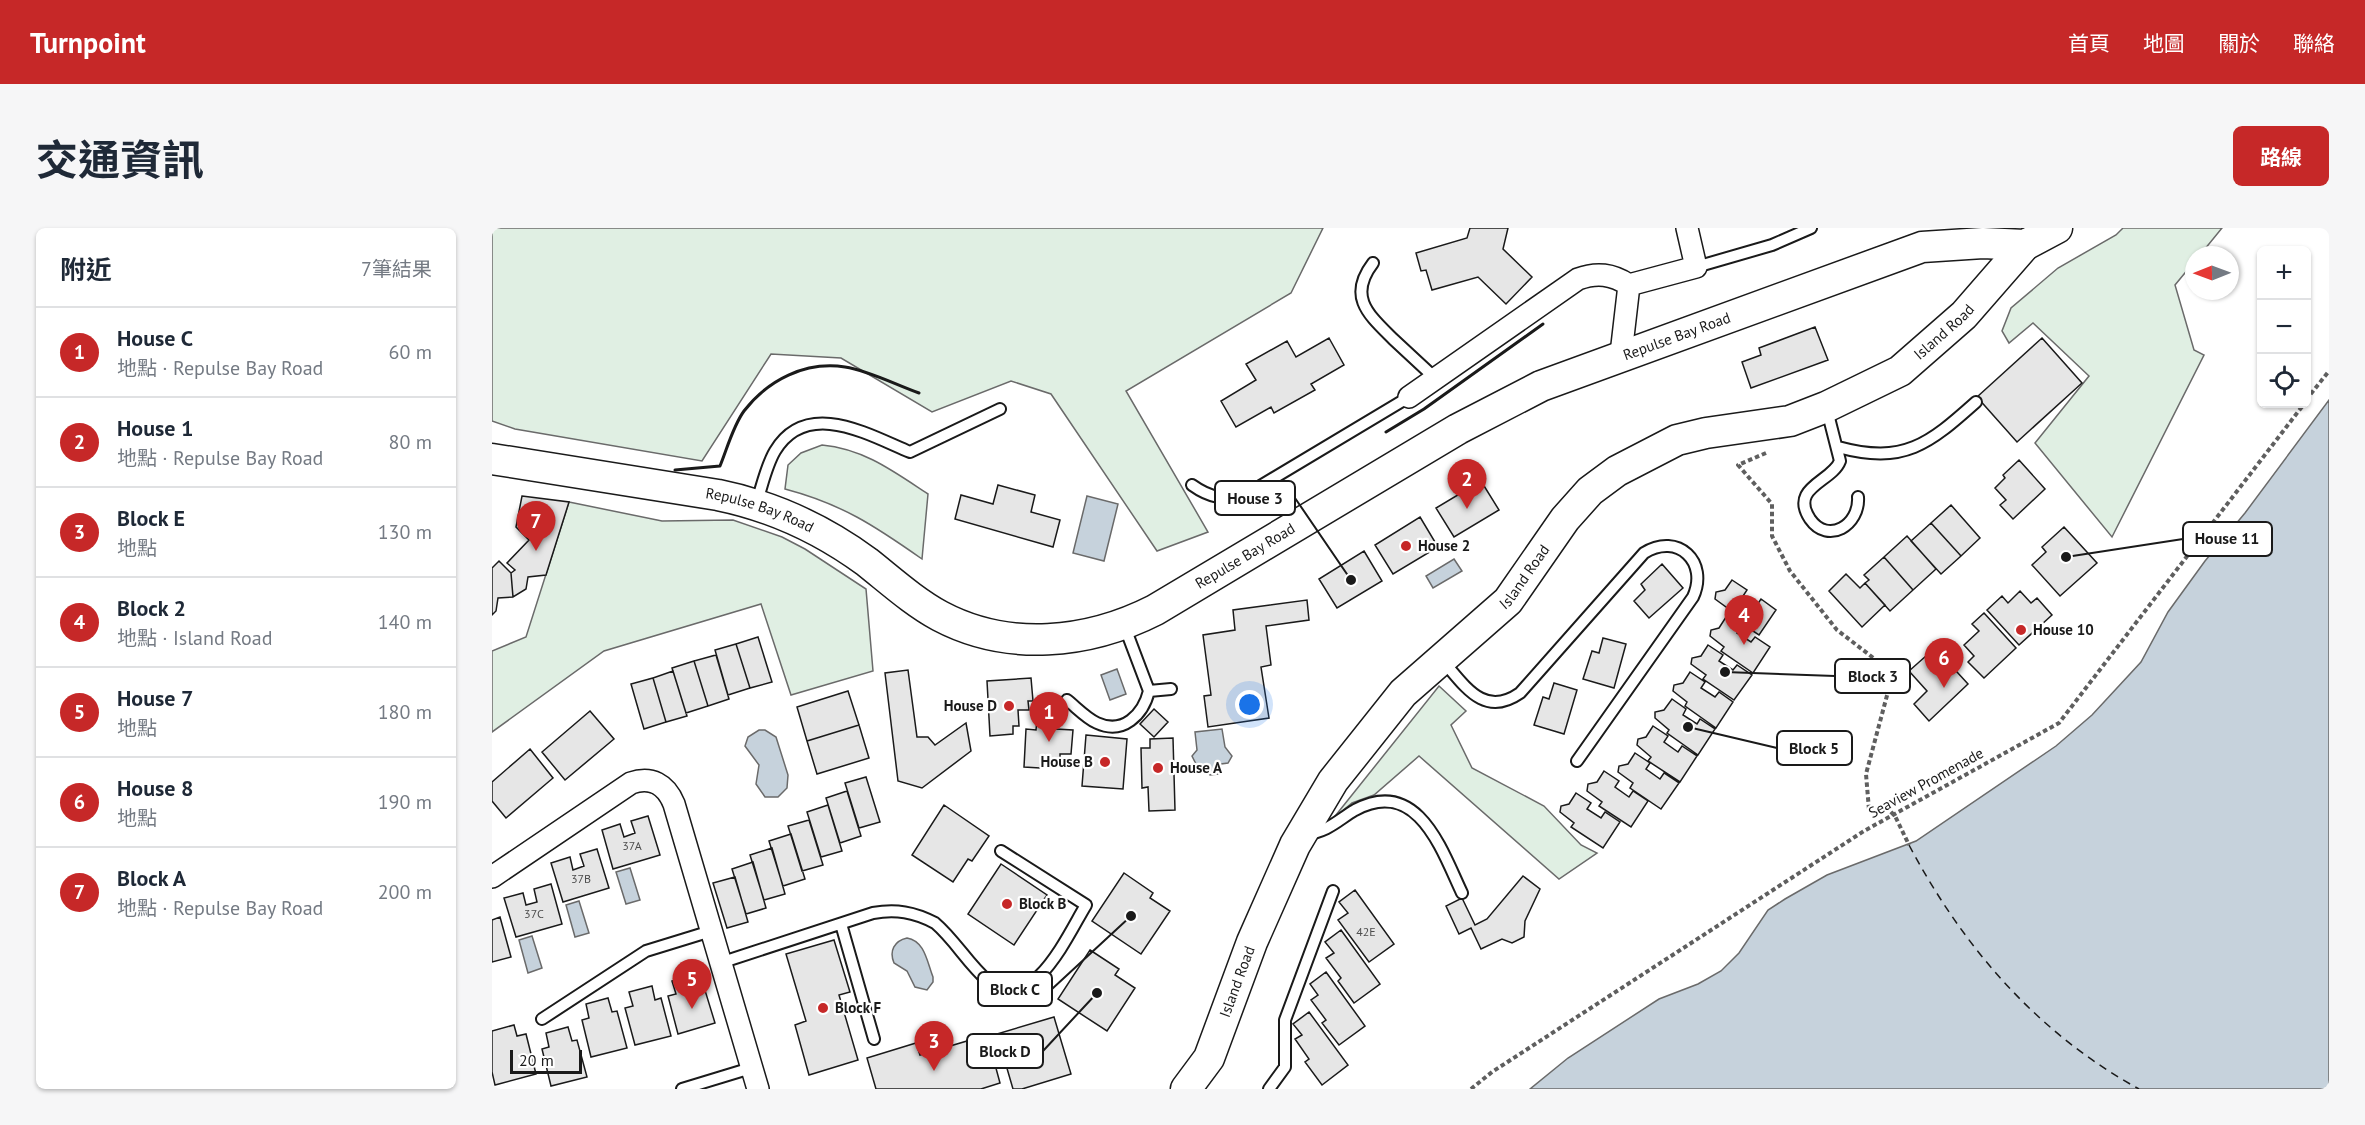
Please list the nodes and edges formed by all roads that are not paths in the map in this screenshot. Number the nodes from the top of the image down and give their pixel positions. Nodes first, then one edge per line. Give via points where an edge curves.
1 (1687, 228) edge
2 (1811, 228) edge
3 (2057, 228) edge
4 (2025, 245) junction
5 (1373, 263) dead end
6 (1696, 267) junction
7 (1629, 285) junction
8 (1621, 354) junction
9 (1435, 378) junction
10 (1409, 396) joint
11 (1976, 402) dead end
12 (1826, 407) junction
13 (1000, 409) dead end
14 (1838, 447) junction
15 (492, 459) edge
16 (1192, 485) dead end
17 (1858, 497) dead end
18 (755, 504) junction
19 (1124, 624) junction
20 (1440, 659) junction
21 (1171, 689) dead end
22 (1149, 691) junction
23 (1067, 700) dead end
24 (1577, 761) dead end
25 (1303, 834) junction
26 (1001, 851) dead end
27 (492, 877) edge
28 (1333, 891) dead end
29 (1462, 893) dead end
30 (841, 924) junction
31 (711, 931) junction
32 (720, 963) junction
33 (542, 1019) dead end
34 (874, 1039) dead end
35 (751, 1068) junction
36 (682, 1089) edge
37 (758, 1089) edge
38 (1186, 1089) edge
39 (1269, 1089) edge

1 - 6 street
2 - 6 lane via 1772,245
3 - 4 main road
4 - 8 main road, Repulse Bay Road via 1922,247
4 - 12 main road, Island Road via 1964,315 1900,371
5 - 9 lane via 1362,282 1367,312
6 - 7 street
7 - 8 street
7 - 9 street via 1610,275 1578,279
8 - 19 main road, Repulse Bay Road via 1541,386 1458,429 1155,610
9 - 10 street
10 - 16 lane via 1247,494 1213,497
11 - 14 lane via 1936,437 1908,450 1874,454
12 - 14 lane
12 - 20 main road, Island Road via 1770,425 1689,436 1603,480 1565,519 1508,601
13 - 18 lane via 910,452 844,425 817,423 804,427 776,450
14 - 17 lane via 1837,468 1812,486 1805,501 1806,510 1816,525 1832,531 1853,521
15 - 18 main road, Repulse Bay Road
18 - 19 main road, Repulse Bay Road via 817,531 926,607 975,631 1049,640
19 - 22 lane
20 - 24 lane via 1482,700 1493,703 1512,699 1644,553 1660,545 1685,552 1692,559 1698,578 1693,597
20 - 25 main road, Island Road via 1403,693 1340,772
21 - 22 lane
22 - 23 lane via 1141,713 1113,726 1094,722
25 - 29 lane via 1327,830 1369,805 1406,807 1432,830
25 - 38 main road, Island Road via 1252,942 1209,1058
26 - 30 lane via 1086,905 1040,978 1032,984 1012,989 996,986 945,932 911,913 885,911
27 - 31 street via 631,783 648,780 665,787 670,795
28 - 39 lane via 1285,1020 1285,1067
30 - 32 lane
30 - 34 lane
31 - 32 street
31 - 33 lane via 646,951
32 - 35 street
35 - 36 lane
35 - 37 street

